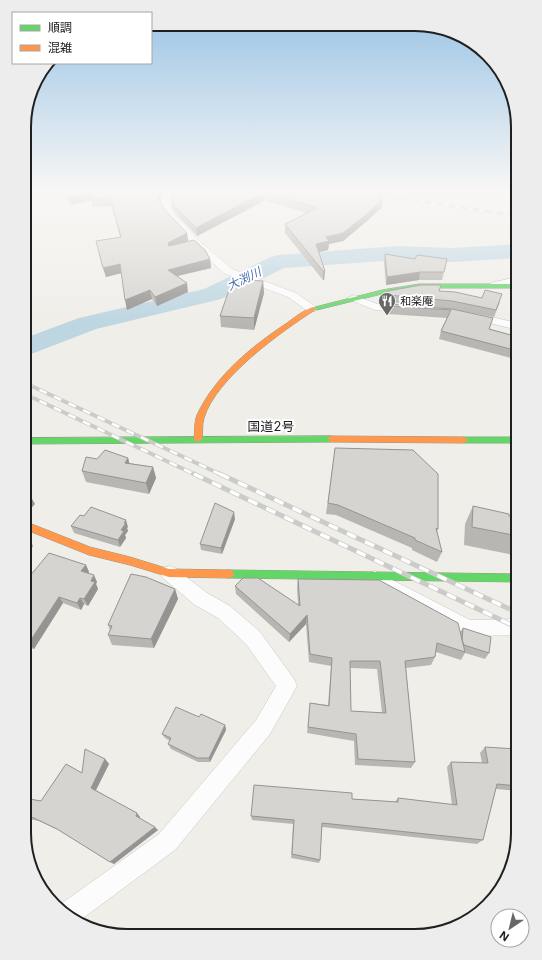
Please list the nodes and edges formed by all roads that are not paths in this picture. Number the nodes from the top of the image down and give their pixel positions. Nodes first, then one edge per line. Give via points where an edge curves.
1 (188, 235) edge
2 (511, 281) edge
3 (492, 285) junction
4 (511, 286) edge
5 (511, 289) edge
6 (354, 298) junction
7 (312, 309) junction
8 (418, 309) edge
9 (462, 314) edge
10 (511, 325) edge
11 (198, 439) junction
12 (511, 440) edge
13 (31, 441) edge
14 (31, 529) edge
15 (168, 573) junction
16 (371, 576) junction
17 (511, 578) edge
18 (511, 627) edge
19 (72, 911) edge

1 - 7 street via 228,271 292,295
2 - 3 street
3 - 4 main road
3 - 5 street
3 - 6 main road via 419,286
6 - 7 main road
6 - 8 street via 375,307
7 - 11 main road via 256,348 215,390 200,416
9 - 10 street
11 - 12 main road, 国道2号
11 - 13 main road, 国道2号
14 - 15 main road via 88,551
15 - 16 main road
15 - 19 street via 201,599 224,612 253,638 287,686 263,727 167,842
16 - 17 main road
16 - 18 street via 468,628

